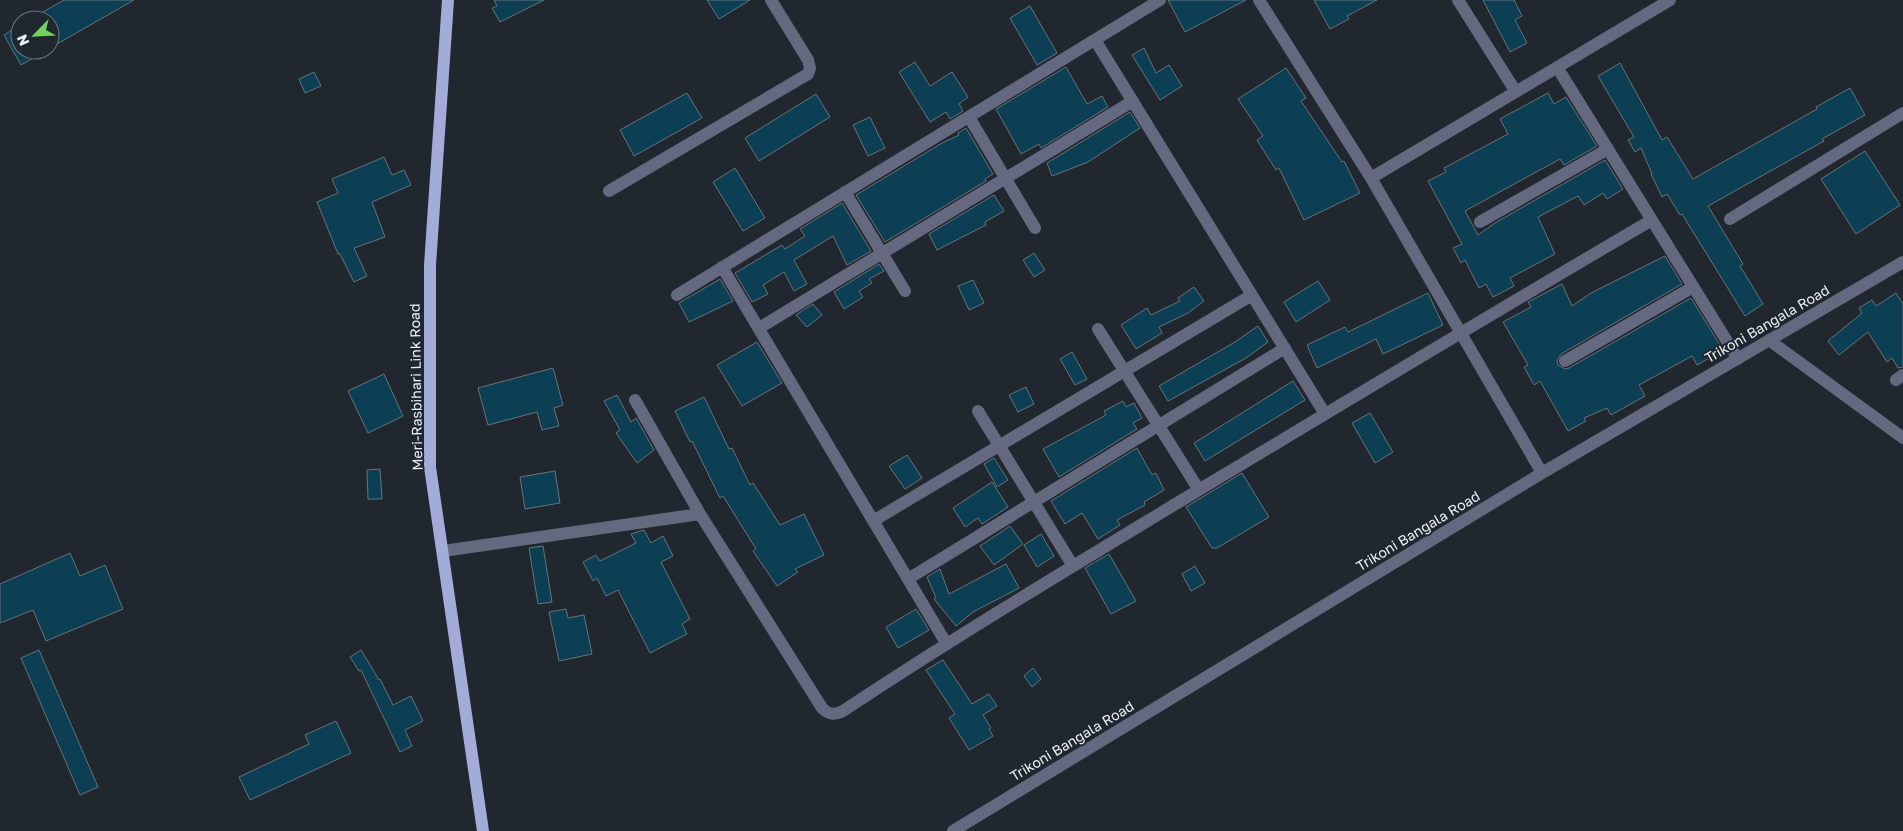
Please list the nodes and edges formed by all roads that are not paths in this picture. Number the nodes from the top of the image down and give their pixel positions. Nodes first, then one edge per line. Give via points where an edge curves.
1 (448, 0) edge
2 (771, 0) edge
3 (1160, 0) edge
4 (1259, 0) edge
5 (1458, 0) edge
6 (1670, 0) edge
7 (1095, 40) junction
8 (1557, 67) junction
9 (1516, 92) junction
10 (1133, 101) junction
11 (1903, 114) edge
12 (968, 117) junction
13 (1608, 148) junction
14 (1006, 178) junction
15 (1371, 178) junction
16 (609, 191) dead end
17 (845, 192) junction
18 (1652, 220) junction
19 (1730, 220) dead end
20 (1480, 222) dead end
21 (1035, 228) dead end
22 (882, 253) junction
23 (1903, 262) edge
24 (722, 267) junction
25 (1693, 286) junction
26 (905, 291) dead end
27 (677, 295) dead end
28 (1252, 295) junction
29 (759, 328) junction
30 (1098, 330) dead end
31 (1460, 333) junction
32 (1769, 340) junction
33 (1285, 348) junction
34 (1738, 359) junction
35 (1565, 361) dead end
36 (1124, 371) junction
37 (635, 400) dead end
38 (978, 411) dead end
39 (1325, 414) junction
40 (1158, 426) junction
41 (1903, 438) edge
42 (999, 446) junction
43 (1542, 473) junction
44 (1199, 490) junction
45 (1034, 502) junction
46 (700, 514) junction
47 (873, 521) junction
48 (443, 551) junction
49 (1073, 566) junction
50 (908, 580) junction
51 (946, 643) junction
52 (483, 831) edge
53 (953, 831) edge

1 - 48 main road, Meri-Rasbihari Link Road via 430,265 430,467
2 - 16 street via 808,60 808,74
3 - 7 street
4 - 15 street
5 - 9 street
6 - 8 street
7 - 10 street
7 - 12 street
8 - 9 street
8 - 13 street
9 - 15 street
10 - 14 street
10 - 28 street
11 - 19 street
12 - 14 street
12 - 17 street
13 - 18 street
13 - 20 street
14 - 21 street
14 - 22 street
15 - 31 street
17 - 22 street
17 - 24 street
18 - 25 street
18 - 31 street
22 - 26 street
22 - 29 street
23 - 32 street, Trikoni Bangala Road
24 - 27 street
24 - 29 street
25 - 34 street
25 - 35 street
28 - 33 street
28 - 36 street
29 - 47 street
30 - 36 street
31 - 39 street
31 - 43 street
32 - 34 street, Trikoni Bangala Road
32 - 41 street
33 - 39 street
33 - 40 street
34 - 43 street, Trikoni Bangala Road
36 - 40 street
36 - 42 street
37 - 46 street
38 - 42 street
39 - 44 street
40 - 44 street
40 - 45 street
42 - 45 street
42 - 47 street
43 - 53 street, Trikoni Bangala Road
44 - 49 street
45 - 49 street
45 - 50 street
46 - 48 street
46 - 51 street via 828,713 843,710
47 - 50 street
48 - 52 main road, Meri-Rasbihari Link Road
49 - 51 street
50 - 51 street

